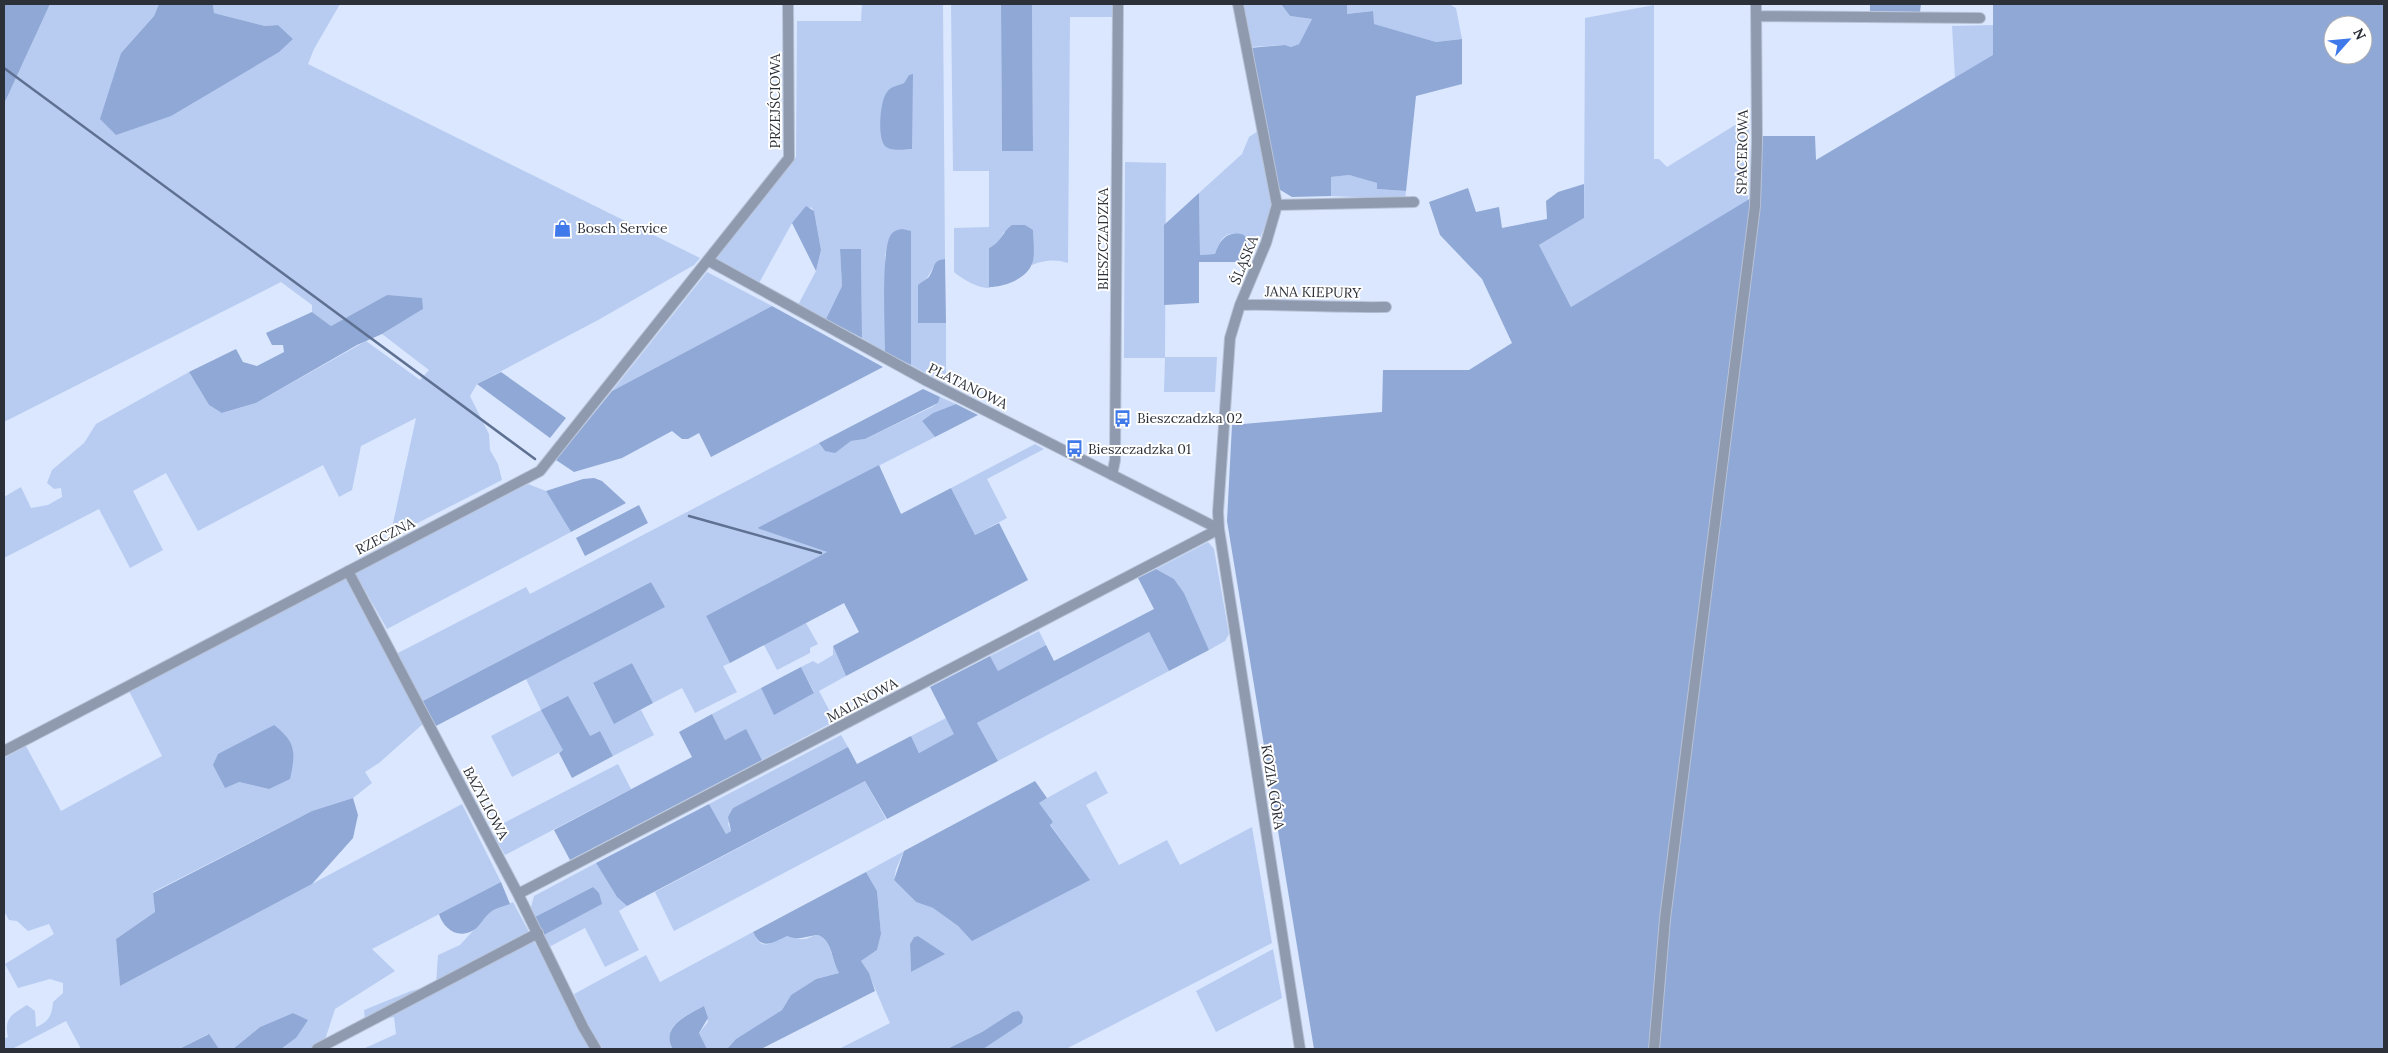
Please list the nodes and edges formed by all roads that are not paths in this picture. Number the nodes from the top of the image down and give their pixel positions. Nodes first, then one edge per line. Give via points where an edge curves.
1 (788, 4) edge
2 (1118, 4) edge
3 (1238, 4) edge
4 (1756, 4) edge
5 (1756, 16) junction
6 (1980, 18) dead end
7 (1414, 202) dead end
8 (1277, 205) junction
9 (709, 261) junction
10 (1240, 305) junction
11 (1386, 307) dead end
12 (1112, 474) junction
13 (1219, 529) junction
14 (348, 571) junction
15 (4, 751) edge
16 (518, 894) junction
17 (538, 933) junction
18 (317, 1049) edge
19 (596, 1049) edge
20 (1300, 1049) edge
21 (1654, 1049) edge

1 - 9 street, PRZEJŚCIOWA via 789,158
2 - 12 street, BIESZCZADZKA via 1115,460
3 - 8 street, ŚLĄSKA
4 - 5 street, SPACEROWA
5 - 6 street
5 - 21 street, SPACEROWA via 1755,206 1665,919
7 - 8 street
8 - 10 street, ŚLĄSKA via 1266,243
9 - 12 street, PLATANOWA via 927,381
9 - 14 street, RZECZNA via 540,471
10 - 11 street, JANA KIEPURY
10 - 13 street, ŚLĄSKA via 1229,346
12 - 13 street, PLATANOWA
13 - 16 street, MALINOWA
13 - 20 street, KOZIA GÓRA
14 - 15 street, RZECZNA
14 - 16 street, BAZYLIOWA
16 - 17 street, BAZYLIOWA
17 - 18 street
17 - 19 street, BAZYLIOWA

